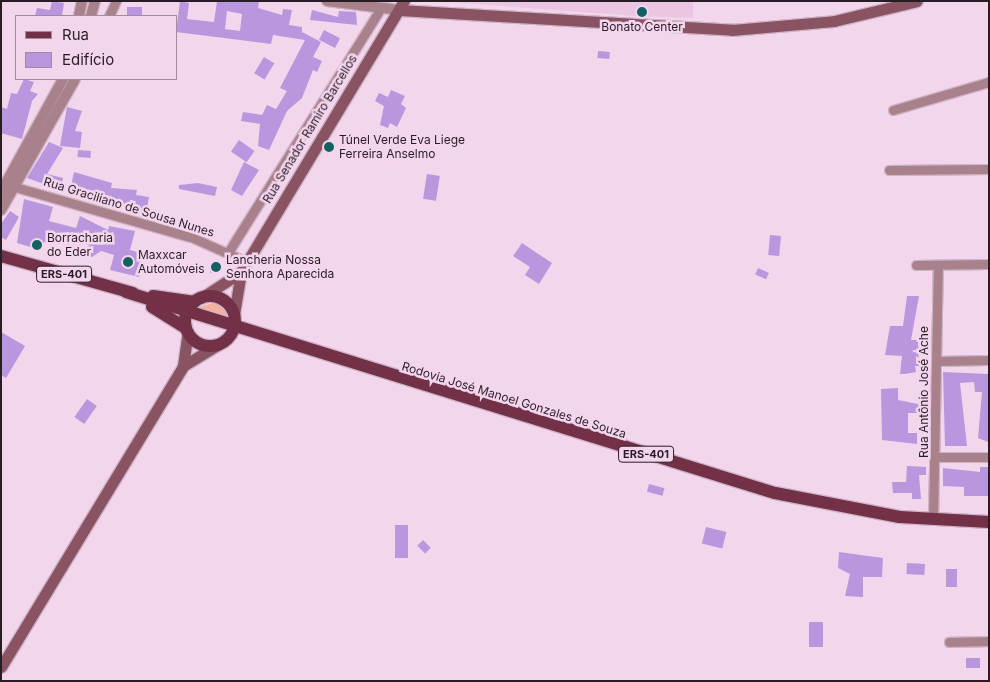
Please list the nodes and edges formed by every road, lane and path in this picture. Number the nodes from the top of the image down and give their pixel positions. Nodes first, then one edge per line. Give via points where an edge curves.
1 (82, 1) edge
2 (95, 1) edge
3 (116, 1) edge
4 (326, 1) edge
5 (424, 1) edge
6 (917, 1) edge
7 (401, 6) edge
8 (380, 9) junction
9 (437, 11) junction
10 (79, 15) edge
11 (91, 15) edge
12 (109, 15) edge
13 (62, 80) edge
14 (74, 80) edge
15 (989, 82) edge
16 (893, 110) dead end
17 (989, 169) edge
18 (889, 170) dead end
19 (6, 186) edge
20 (1, 210) edge
21 (229, 251) junction
22 (1, 256) edge
23 (989, 264) edge
24 (916, 265) dead end
25 (938, 265) junction
26 (244, 267) junction
27 (126, 292) junction
28 (198, 300) junction
29 (187, 314) junction
30 (234, 320) junction
31 (187, 330) junction
32 (281, 342) junction
33 (221, 343) junction
34 (989, 360) edge
35 (937, 361) junction
36 (183, 366) junction
37 (989, 456) edge
38 (936, 457) junction
39 (933, 520) junction
40 (989, 522) edge
41 (989, 641) edge
42 (949, 642) dead end
43 (1, 667) edge

1 - 10 street
2 - 11 street
3 - 12 street
4 - 8 street
5 - 9 main road
6 - 9 main road via 834,21 732,30
7 - 8 street
7 - 9 main road
7 - 26 main road, Rua Senador Ramiro Barcellos
8 - 21 street, Rua Senador Ramiro Barcellos
13 - 19 street
14 - 19 street
15 - 16 street
17 - 18 street
19 - 20 street
19 - 21 street, Rua Graciliano de Sousa Nunes
21 - 26 street, Rua Graciliano de Sousa Nunes
22 - 27 main road, ERS-401
23 - 25 street
24 - 25 street
25 - 35 street, Rua Antônio José Ache
26 - 28 main road, Rua Senador Ramiro Barcellos
26 - 30 main road, Rua Senador Ramiro Barcellos
27 - 28 main road
27 - 29 main road, ERS-401
27 - 31 main road
28 - 29 main road
28 - 30 main road via 222,299
29 - 30 main road, ERS-401
29 - 31 main road
30 - 32 main road
30 - 33 main road
31 - 33 main road via 202,344
31 - 36 main road
32 - 33 main road
32 - 39 main road, Rodovia José Manoel Gonzales de Souza / ERS-401 via 775,493 832,507
33 - 36 main road
34 - 35 street
35 - 38 street, Rua Antônio José Ache
36 - 43 main road
37 - 38 street
38 - 39 street, Rua Antônio José Ache
39 - 40 main road, Rodovia José Manoel Gonzales de Souza / ERS-401
41 - 42 street

